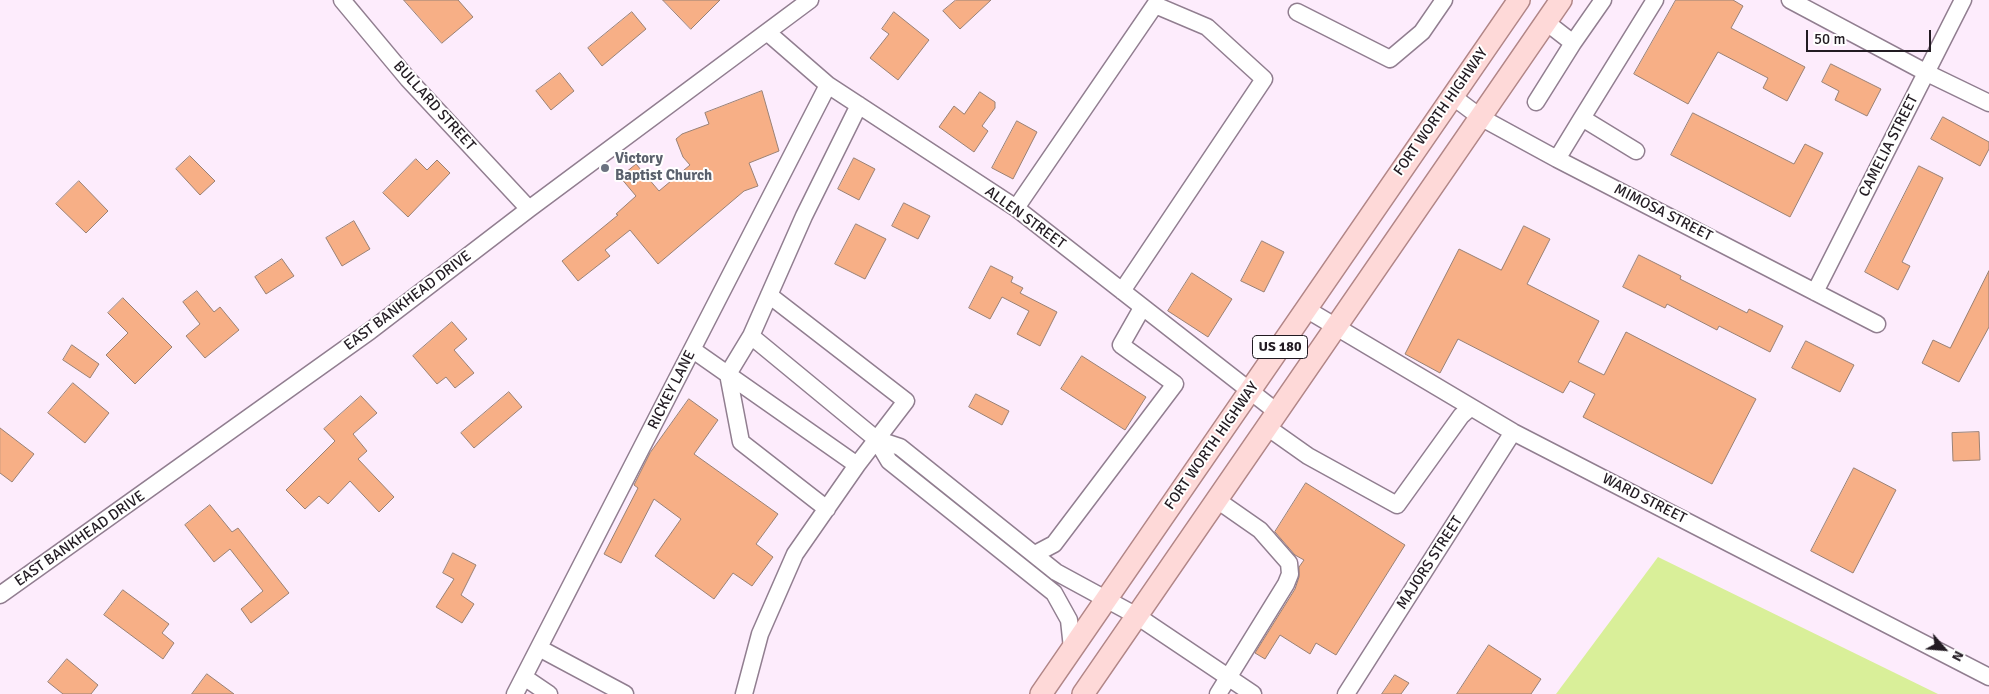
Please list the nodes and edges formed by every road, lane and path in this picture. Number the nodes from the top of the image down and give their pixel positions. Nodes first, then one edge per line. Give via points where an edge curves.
1 (342, 0) edge
2 (810, 0) edge
3 (1444, 0) edge
4 (1519, 0) edge
5 (1561, 0) edge
6 (1603, 0) edge
7 (1655, 0) edge
8 (1790, 0) edge
9 (1963, 0) edge
10 (1297, 12) dead end
11 (1546, 22) junction
12 (767, 32) junction
13 (1574, 43) junction
14 (1926, 73) junction
15 (828, 84) junction
16 (1452, 96) junction
17 (1536, 102) dead end
18 (1989, 102) edge
19 (859, 105) junction
20 (1480, 118) junction
21 (1582, 118) junction
22 (1636, 151) dead end
23 (1557, 159) junction
24 (1016, 208) junction
25 (529, 209) junction
26 (1122, 291) junction
27 (1815, 292) junction
28 (769, 295) junction
29 (1142, 308) junction
30 (1306, 309) junction
31 (1877, 324) dead end
32 (1335, 328) junction
33 (751, 336) junction
34 (693, 350) junction
35 (728, 374) junction
36 (1249, 392) junction
37 (1471, 407) junction
38 (1272, 420) junction
39 (1513, 432) junction
40 (876, 439) junction
41 (857, 465) junction
42 (1217, 500) junction
43 (827, 509) junction
44 (1035, 554) junction
45 (0, 595) edge
46 (1107, 598) junction
47 (1137, 616) junction
48 (539, 648) junction
49 (1072, 648) junction
50 (524, 677) junction
51 (1989, 677) edge
52 (1229, 678) junction
53 (515, 694) edge
54 (549, 694) edge
55 (625, 694) edge
56 (744, 694) edge
57 (1040, 694) edge
58 (1084, 694) edge
59 (1218, 694) edge
60 (1253, 694) edge
61 (1346, 694) edge

1 - 25 street, BULLARD STREET via 408,79
2 - 12 street, EAST BANKHEAD DRIVE
3 - 10 street via 1422,32 1390,59
4 - 16 main road, FORT WORTH HIGHWAY / US 180
5 - 11 main road, US 180
6 - 13 street
7 - 21 street
8 - 14 street
9 - 14 street, CAMELIA STREET
11 - 13 street
11 - 20 main road, US 180
12 - 15 street, ALLEN STREET
12 - 25 street, EAST BANKHEAD DRIVE
13 - 17 street
14 - 18 street
14 - 27 street, CAMELIA STREET
15 - 19 street, ALLEN STREET
15 - 34 street, RICKEY LANE
16 - 20 street, MIMOSA STREET
16 - 30 main road, FORT WORTH HIGHWAY / US 180
19 - 24 street, ALLEN STREET
19 - 28 street
20 - 23 street, MIMOSA STREET
20 - 32 main road, US 180
21 - 22 street
21 - 23 street
23 - 27 street, MIMOSA STREET
24 - 26 street, ALLEN STREET
24 - 26 street via 1155,5 1207,27 1264,79
25 - 45 street, EAST BANKHEAD DRIVE via 370,331
26 - 29 street, ALLEN STREET
27 - 31 street, MIMOSA STREET
28 - 33 street
28 - 40 street via 906,401
29 - 36 street, ALLEN STREET
29 - 44 street via 1121,345 1175,384 1054,544
30 - 32 street, WARD STREET
30 - 36 main road, FORT WORTH HIGHWAY / US 180
32 - 37 street, WARD STREET
32 - 38 main road, US 180
33 - 35 street
33 - 40 street
34 - 35 street
34 - 48 street, RICKEY LANE
35 - 41 street
35 - 43 street via 741,442
36 - 38 street, ALLEN STREET
36 - 46 main road, FORT WORTH HIGHWAY / US 180
37 - 38 street, ALLEN STREET via 1461,416 1397,505 1308,456
37 - 39 street, WARD STREET
38 - 42 main road, US 180
39 - 51 street, WARD STREET
39 - 61 street, MAJORS STREET
40 - 41 street
40 - 44 street via 900,447
40 - 49 street via 889,461 1054,593 1069,620
41 - 43 street
42 - 47 main road, US 180
42 - 52 street via 1260,530 1289,563 1290,569 1286,584
43 - 56 street via 794,554 760,634
44 - 46 street via 1056,572
46 - 47 street
46 - 49 main road, FORT WORTH HIGHWAY / US 180
47 - 52 street
47 - 58 main road, US 180
48 - 50 street, RICKEY LANE
48 - 55 street
49 - 57 main road, FORT WORTH HIGHWAY / US 180
50 - 53 street, RICKEY LANE
50 - 54 street
52 - 59 street
52 - 60 street

